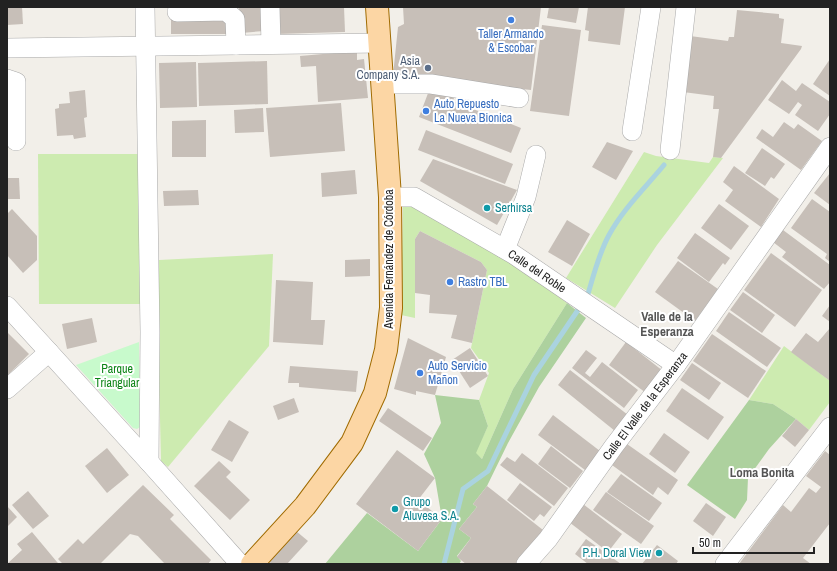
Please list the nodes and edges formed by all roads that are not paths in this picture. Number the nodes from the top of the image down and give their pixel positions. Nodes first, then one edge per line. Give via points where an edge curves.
1 (145, 7) edge
2 (270, 7) edge
3 (377, 7) edge
4 (650, 7) edge
5 (686, 7) edge
6 (177, 12) dead end
7 (380, 43) junction
8 (271, 44) junction
9 (236, 45) junction
10 (146, 46) junction
11 (7, 48) edge
12 (7, 79) edge
13 (383, 84) junction
14 (519, 98) dead end
15 (632, 131) dead end
16 (16, 141) dead end
17 (830, 147) edge
18 (670, 150) dead end
19 (536, 155) dead end
20 (390, 197) junction
21 (503, 248) junction
22 (7, 306) edge
23 (49, 352) junction
24 (676, 365) junction
25 (7, 389) edge
26 (830, 427) edge
27 (149, 462) junction
28 (240, 564) edge
29 (252, 564) edge
30 (526, 564) edge
31 (725, 564) edge

1 - 10 street
2 - 8 street
3 - 7 main road, Avenida Fernández de Córdoba
4 - 15 street
5 - 18 street
6 - 9 street via 226,11 235,19
7 - 8 street
7 - 13 main road, Avenida Fernández de Córdoba
8 - 9 street
9 - 10 street
10 - 11 street
10 - 27 street
12 - 16 street via 16,82
13 - 14 street via 431,84
13 - 20 main road, Avenida Fernández de Córdoba
17 - 24 street, Calle El Valle de la Esperanza
19 - 21 street via 526,197 508,242
20 - 21 street, Calle del Roble via 414,197
20 - 29 main road, Avenida Fernández de Córdoba via 391,308 386,350 375,393 352,443 306,506
21 - 24 street, Calle del Roble
22 - 23 street
23 - 25 street
23 - 27 street
24 - 30 street, Calle El Valle de la Esperanza via 548,539
26 - 31 street
27 - 28 street

